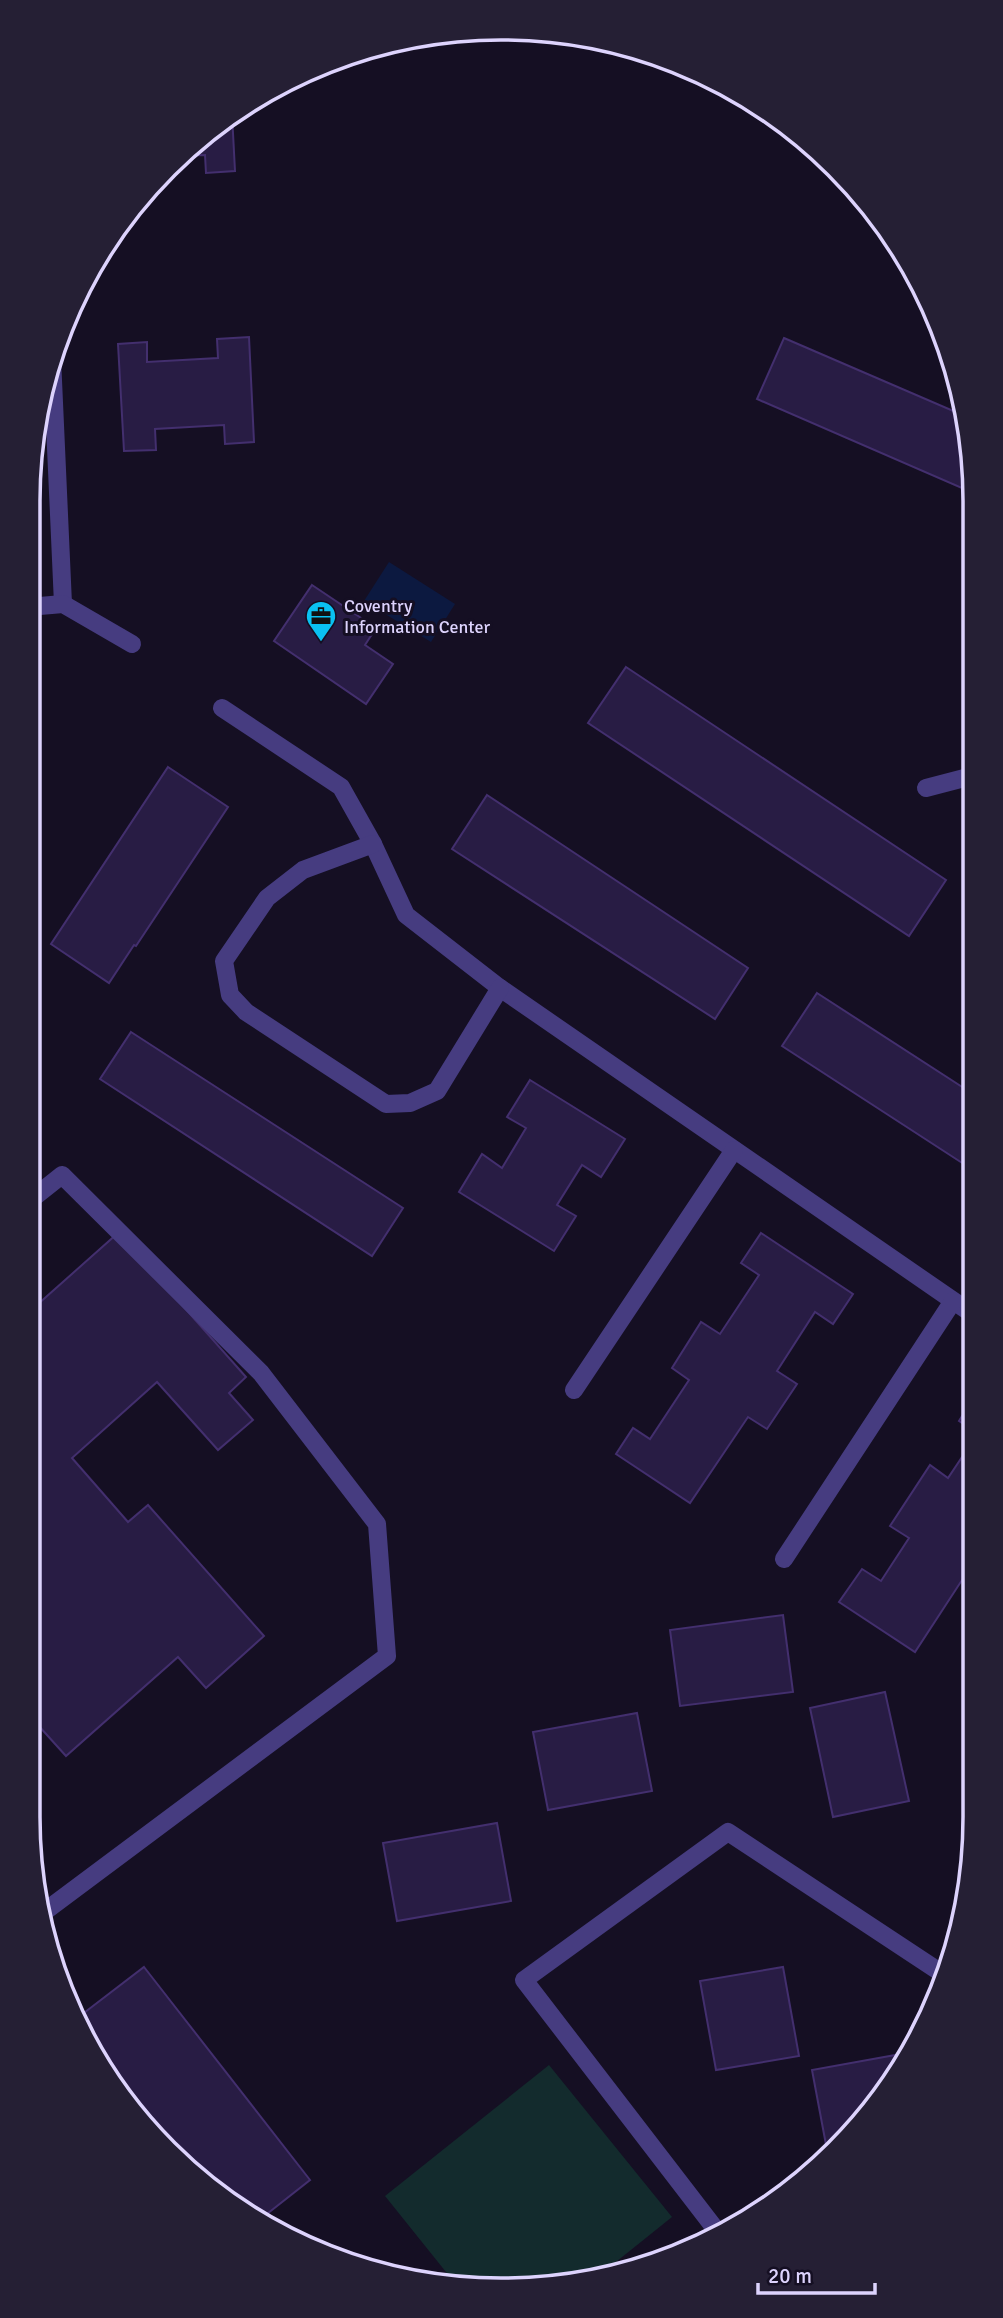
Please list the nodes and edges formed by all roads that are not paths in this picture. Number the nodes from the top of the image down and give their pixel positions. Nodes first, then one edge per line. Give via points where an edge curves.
1 (54, 393) edge
2 (63, 604) junction
3 (40, 606) edge
4 (132, 644) dead end
5 (222, 708) dead end
6 (963, 778) edge
7 (926, 788) dead end
8 (373, 844) junction
9 (500, 988) junction
10 (734, 1150) junction
11 (40, 1192) edge
12 (953, 1301) junction
13 (963, 1308) edge
14 (574, 1390) dead end
15 (785, 1559) dead end
16 (49, 1908) edge
17 (936, 1970) edge
18 (713, 2226) edge

1 - 2 lane
2 - 3 lane
2 - 4 lane
5 - 8 lane via 341,787
6 - 7 lane
8 - 9 lane via 406,915
8 - 9 lane via 303,870 267,898 225,961 230,995 246,1012 386,1104 410,1103 437,1091
9 - 10 lane
10 - 12 lane
10 - 14 lane
11 - 16 lane via 62,1175 261,1373 377,1524 387,1656
12 - 13 lane
12 - 15 lane
17 - 18 lane via 729,1832 524,1980

